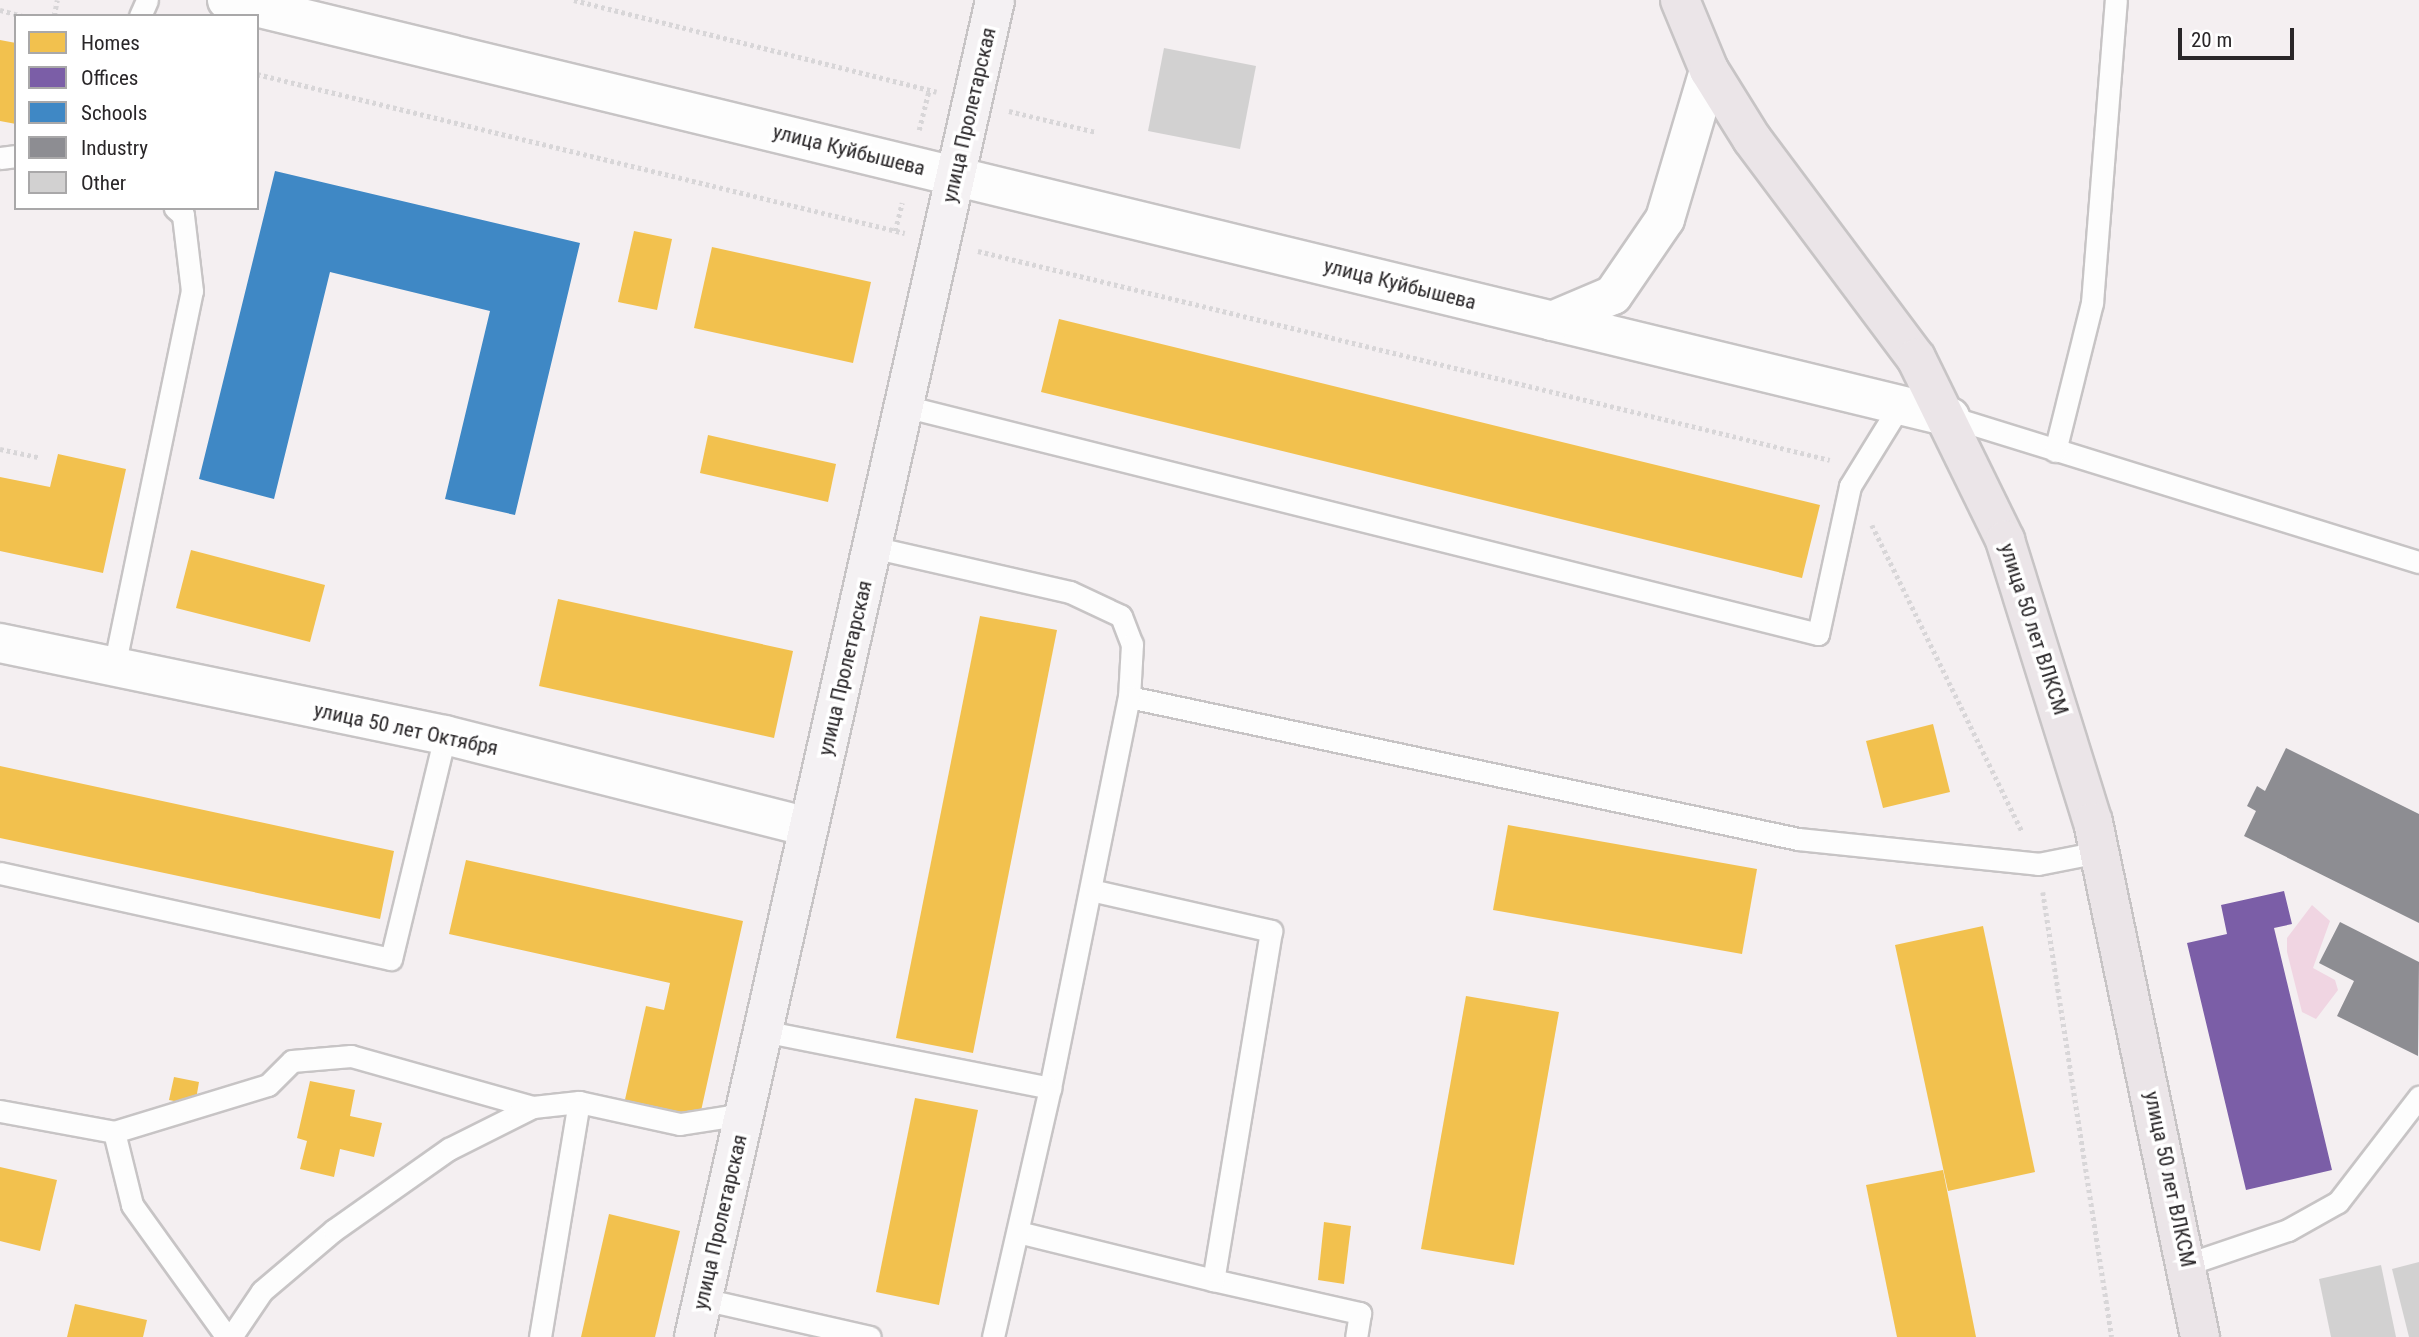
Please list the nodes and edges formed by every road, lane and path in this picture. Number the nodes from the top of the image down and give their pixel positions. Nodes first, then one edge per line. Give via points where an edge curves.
1 (227, 0) edge
2 (574, 0) edge
3 (995, 0) edge
4 (1680, 0) edge
5 (2116, 0) edge
6 (1709, 70) junction
7 (259, 74) edge
8 (972, 102) junction
9 (1096, 132) dead end
10 (955, 176) junction
11 (178, 210) edge
12 (940, 242) junction
13 (1552, 321) junction
14 (1900, 405) junction
15 (904, 406) junction
16 (1950, 417) junction
17 (0, 449) edge
18 (2055, 451) junction
19 (38, 457) dead end
20 (1850, 486) junction
21 (872, 547) junction
22 (2419, 562) edge
23 (0, 643) edge
24 (114, 667) junction
25 (1129, 697) junction
26 (445, 735) junction
27 (809, 827) junction
28 (2099, 852) junction
29 (2038, 864) junction
30 (0, 873) edge
31 (1091, 890) junction
32 (763, 1031) junction
33 (1050, 1088) junction
34 (2419, 1097) edge
35 (579, 1102) junction
36 (533, 1107) junction
37 (0, 1111) edge
38 (744, 1114) junction
39 (114, 1132) junction
40 (1018, 1232) junction
41 (2188, 1264) junction
42 (1213, 1280) junction
43 (703, 1299) junction
44 (229, 1337) edge
45 (540, 1337) edge
46 (694, 1337) edge
47 (870, 1337) edge
48 (993, 1337) edge
49 (1356, 1337) edge
50 (2112, 1337) edge
51 (2200, 1337) edge

1 - 10 street, улица Куйбышева
2 - 8 path
3 - 8 main road, улица Пролетарская
4 - 6 main road, улица 50 лет ВЛКСМ
5 - 18 lane via 2092,303
6 - 13 street via 1665,219 1613,295
6 - 16 main road, улица 50 лет ВЛКСМ via 1752,139 1880,303
7 - 12 path
8 - 9 path
8 - 10 main road, улица Пролетарская
10 - 12 main road, улица Пролетарская
10 - 13 street, улица Куйбышева
11 - 24 lane via 184,215 192,291
12 - 15 main road, улица Пролетарская
12 - 20 path via 1836,462
13 - 14 street, улица Куйбышева
14 - 16 street, улица Куйбышева
14 - 20 lane
15 - 20 lane via 1818,634
15 - 21 main road, улица Пролетарская
16 - 18 lane
16 - 28 main road, улица 50 лет ВЛКСМ via 2036,628
17 - 19 path
18 - 22 lane
20 - 29 path
21 - 25 lane via 1070,592 1121,616 1132,644
21 - 27 main road, улица Пролетарская
23 - 24 street, улица 50 лет Октября
24 - 26 street, улица 50 лет Октября
25 - 29 lane via 1798,839
25 - 31 lane
26 - 27 street, улица 50 лет Октября
26 - 30 lane via 391,959
27 - 32 main road, улица Пролетарская
28 - 29 lane
28 - 41 main road, улица 50 лет ВЛКСМ
29 - 50 path
31 - 33 lane
31 - 42 lane via 1271,931
32 - 33 lane
32 - 38 main road, улица Пролетарская
33 - 40 lane
34 - 41 lane via 2338,1202 2288,1230
35 - 36 lane
35 - 38 lane via 680,1124
35 - 45 lane
36 - 39 lane via 351,1056 292,1061 268,1085
36 - 44 lane via 449,1149 334,1230 262,1291
37 - 39 lane
38 - 43 main road, улица Пролетарская
39 - 44 lane via 132,1205
40 - 42 lane
40 - 48 lane
41 - 51 main road, улица 50 лет ВЛКСМ
42 - 49 lane via 1360,1313
43 - 46 main road, улица Пролетарская
43 - 47 lane

